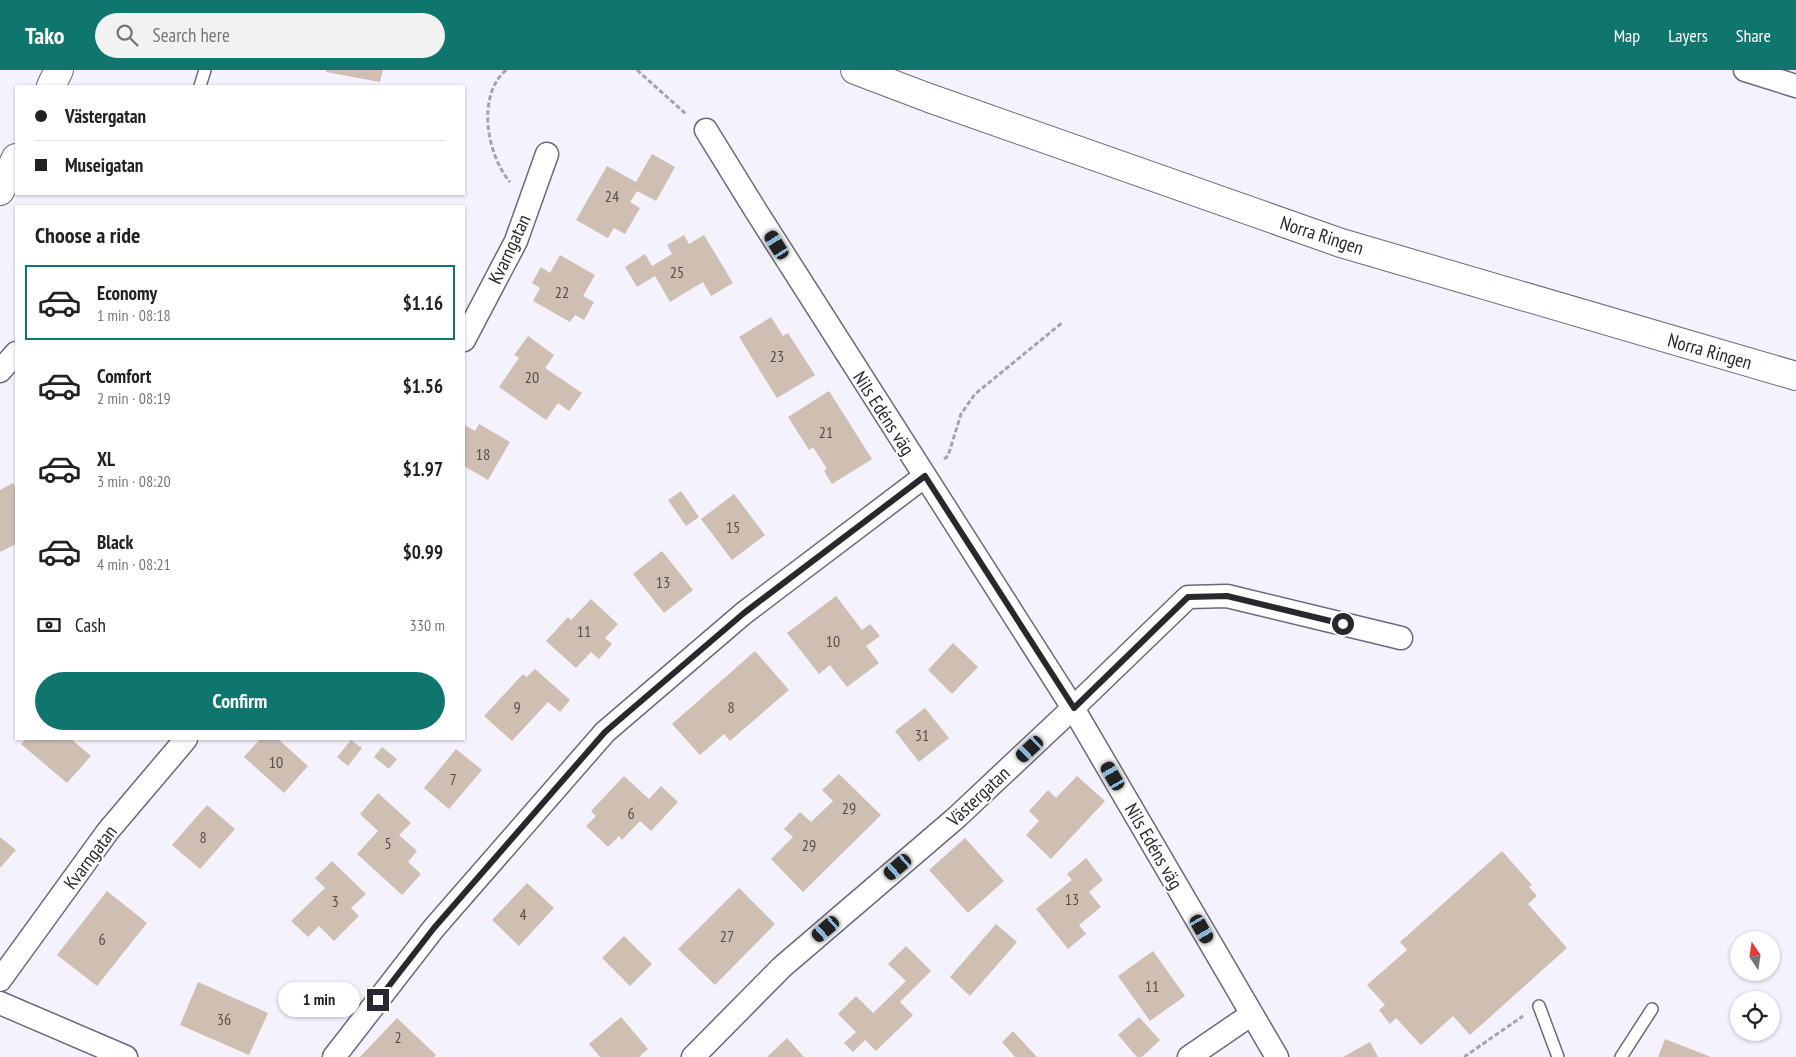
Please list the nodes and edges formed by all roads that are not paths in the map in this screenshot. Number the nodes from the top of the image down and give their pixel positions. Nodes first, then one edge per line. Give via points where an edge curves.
1 (59, 70) edge
2 (205, 70) edge
3 (855, 70) edge
4 (1745, 70) edge
5 (52, 85) edge
6 (200, 85) edge
7 (1796, 86) edge
8 (706, 130) road end
9 (547, 154) dead end
10 (15, 160) edge
11 (0, 191) edge
12 (465, 338) edge
13 (15, 354) edge
14 (0, 371) edge
15 (1796, 376) edge
16 (925, 476) junction
17 (1401, 638) dead end
18 (1074, 708) junction
19 (185, 740) edge
20 (0, 980) edge
21 (0, 1003) edge
22 (1539, 1006) road end
23 (1652, 1009) dead end
24 (1252, 1014) junction
25 (126, 1057) edge
26 (334, 1057) edge
27 (693, 1057) edge
28 (1189, 1057) edge
29 (1277, 1057) edge
30 (1558, 1057) edge
31 (1621, 1057) edge

1 - 5 street
2 - 6 lane
3 - 15 street, Norra Ringen via 1341,243
4 - 7 street
8 - 16 street, Nils Edéns väg
9 - 12 street, Kvarngatan via 516,241
10 - 11 street
13 - 14 street
16 - 18 street, Nils Edéns väg
16 - 26 street via 744,613 605,732 434,928
17 - 18 street, Västergatan via 1227,596 1188,597
18 - 24 street, Nils Edéns väg
18 - 27 street, Västergatan via 957,817 782,967
19 - 20 street, Kvarngatan via 108,831
21 - 25 street
22 - 30 lane
23 - 31 lane
24 - 28 street
24 - 29 street, Nils Edéns väg

